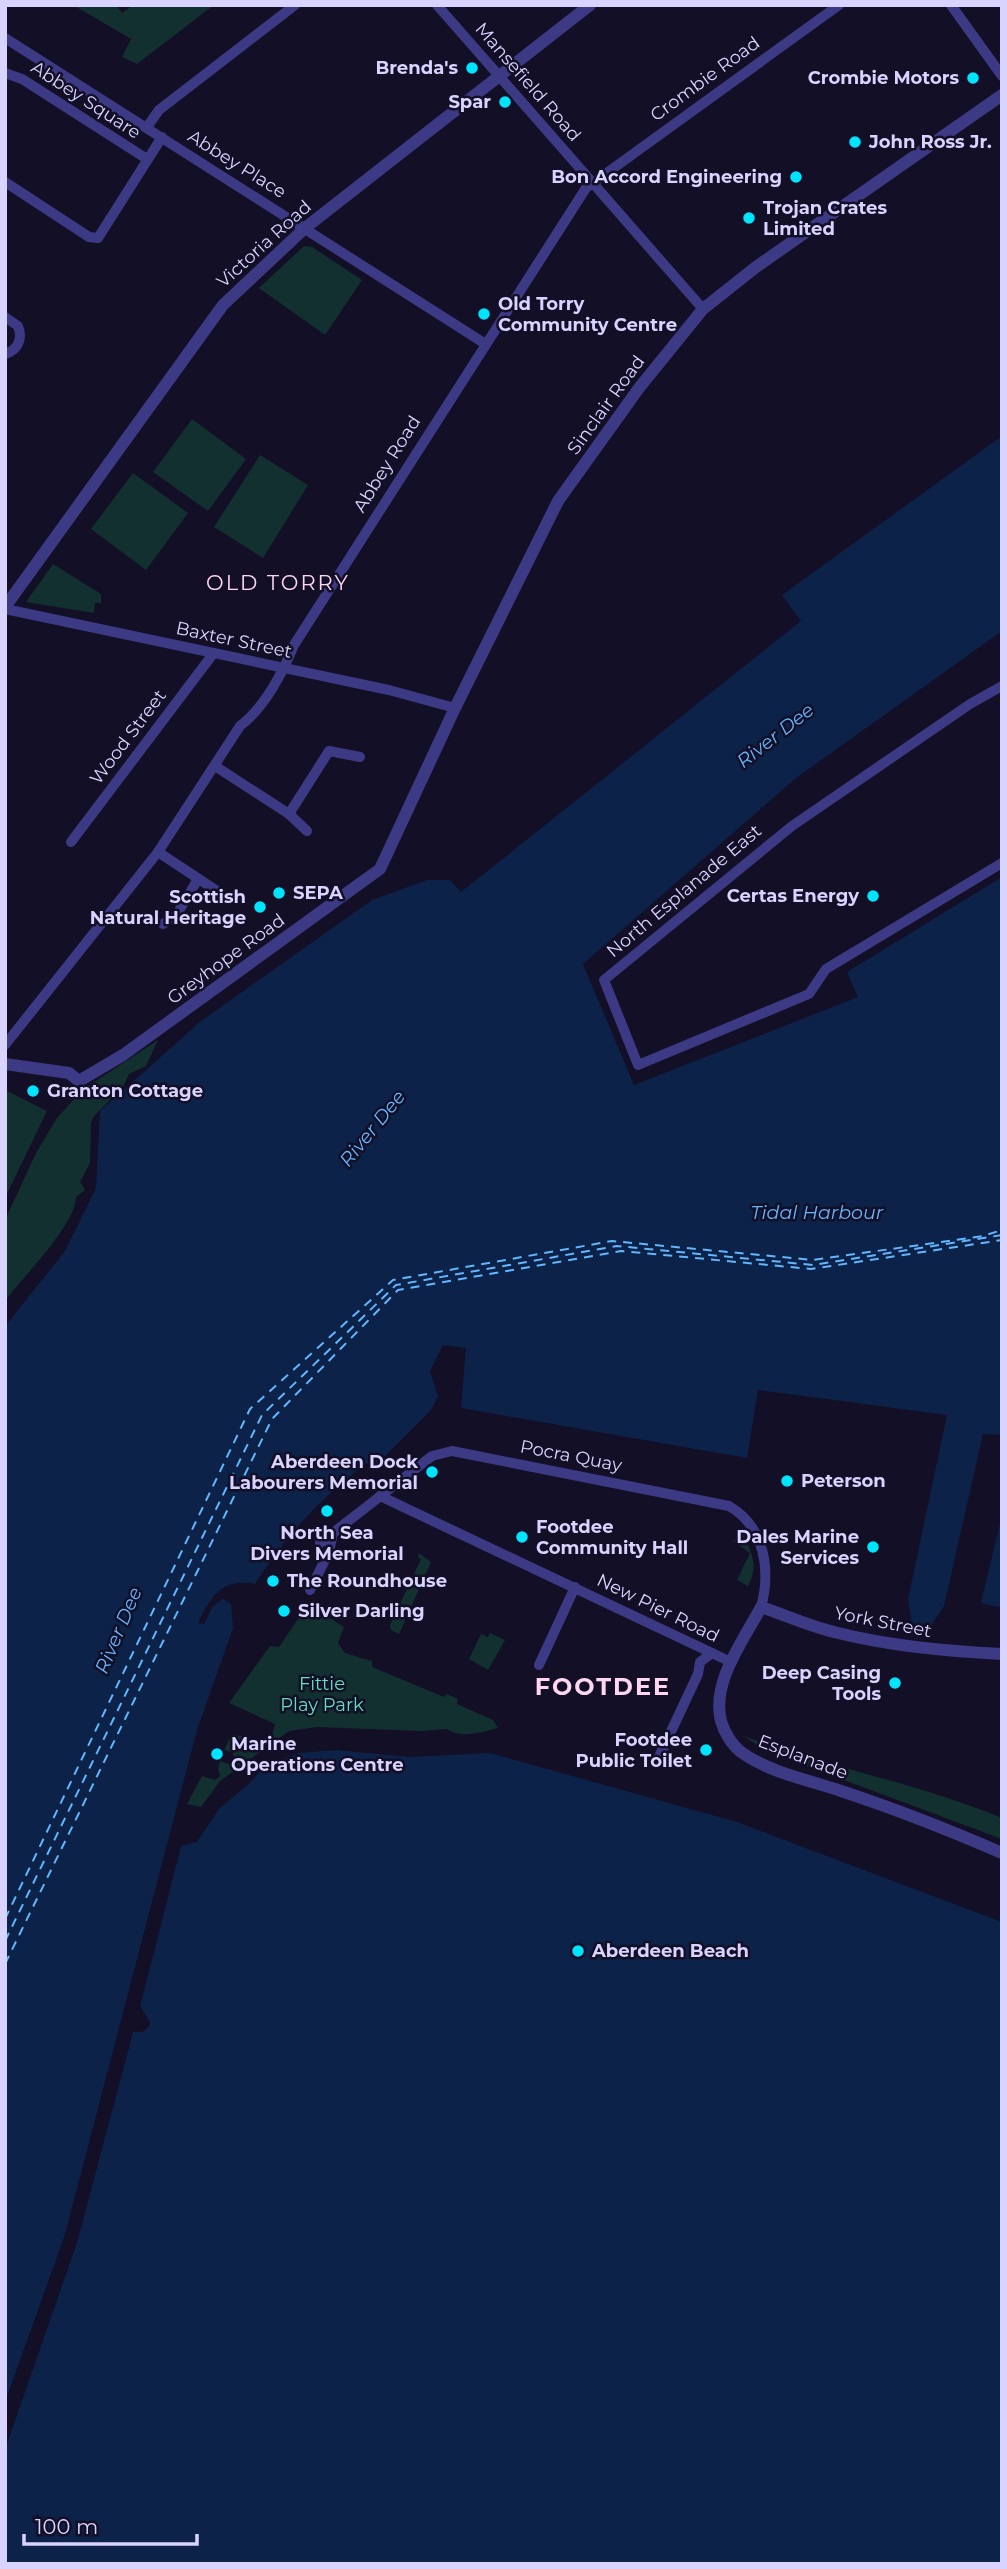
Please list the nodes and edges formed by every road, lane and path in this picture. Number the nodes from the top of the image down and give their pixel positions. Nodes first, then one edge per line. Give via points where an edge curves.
1 (295, 5) edge
2 (438, 5) edge
3 (590, 5) edge
4 (839, 5) edge
5 (951, 5) edge
6 (5, 38) edge
7 (5, 73) edge
8 (500, 76) junction
9 (1002, 76) edge
10 (1002, 95) edge
11 (147, 127) junction
12 (162, 137) junction
13 (147, 159) junction
14 (5, 182) edge
15 (592, 182) junction
16 (305, 228) junction
17 (703, 309) junction
18 (5, 317) edge
19 (485, 342) junction
20 (5, 354) edge
21 (5, 608) edge
22 (214, 654) junction
23 (284, 669) junction
24 (1002, 687) edge
25 (455, 708) junction
26 (360, 757) dead end
27 (215, 766) junction
28 (289, 814) junction
29 (307, 831) dead end
30 (71, 842) dead end
31 (158, 852) junction
32 (387, 858) joint
33 (1002, 863) edge
34 (198, 879) junction
35 (217, 891) dead end
36 (163, 924) dead end
37 (5, 1045) edge
38 (5, 1064) edge
39 (380, 1496) junction
40 (333, 1533) junction
41 (320, 1543) dead end
42 (575, 1587) junction
43 (310, 1590) dead end
44 (761, 1607) junction
45 (712, 1653) junction
46 (1002, 1654) edge
47 (732, 1662) junction
48 (538, 1665) dead end
49 (659, 1756) dead end
50 (1002, 1853) edge

1 - 11 street via 159,110
2 - 8 street, Mansefield Road
3 - 8 street, Victoria Road
4 - 15 street, Crombie Road
5 - 9 street
6 - 11 street, Abbey Place
7 - 13 street, Abbey Square via 22,79
8 - 15 street, Mansefield Road
8 - 16 street, Victoria Road
10 - 17 street, Sinclair Road
11 - 12 street, Abbey Place
12 - 13 street, Abbey Square
12 - 16 street, Abbey Place
13 - 14 street, Abbey Square via 98,238 89,237
15 - 17 street, Mansefield Road
15 - 19 street, Abbey Road
16 - 19 street, Abbey Place
16 - 21 street, Victoria Road via 223,305
17 - 25 street, Sinclair Road via 558,501
18 - 20 street via 18,326 20,338 14,350
19 - 23 street, Abbey Road via 294,645
21 - 22 street, Baxter Street
22 - 23 street, Baxter Street
22 - 30 street, Wood Street
23 - 25 street, Baxter Street
23 - 27 street, Abbey Road
24 - 33 street, North Esplanade East via 792,826 604,980 638,1065 809,994 826,969
25 - 32 street, Sinclair Road
26 - 28 street via 328,751
27 - 28 street
27 - 31 street, Abbey Road
28 - 29 street
31 - 34 street
31 - 37 street, Abbey Road
32 - 38 street, Greyhope Road via 370,878 79,1082 69,1073
34 - 35 street
34 - 36 street via 177,914
39 - 40 street, Pocra Quay
39 - 42 street, New Pier Road
39 - 44 street, Pocra Quay via 432,1455 452,1451 721,1503 742,1514 761,1545 766,1583
40 - 41 street, Pocra Quay
40 - 43 street
42 - 45 street, New Pier Road
42 - 48 street
44 - 46 street, York Street via 845,1635 930,1650
44 - 47 street, Esplanade
45 - 47 street, New Pier Road
45 - 49 street via 700,1662
47 - 50 street, Esplanade via 719,1706 722,1723 740,1751 806,1781 937,1825

